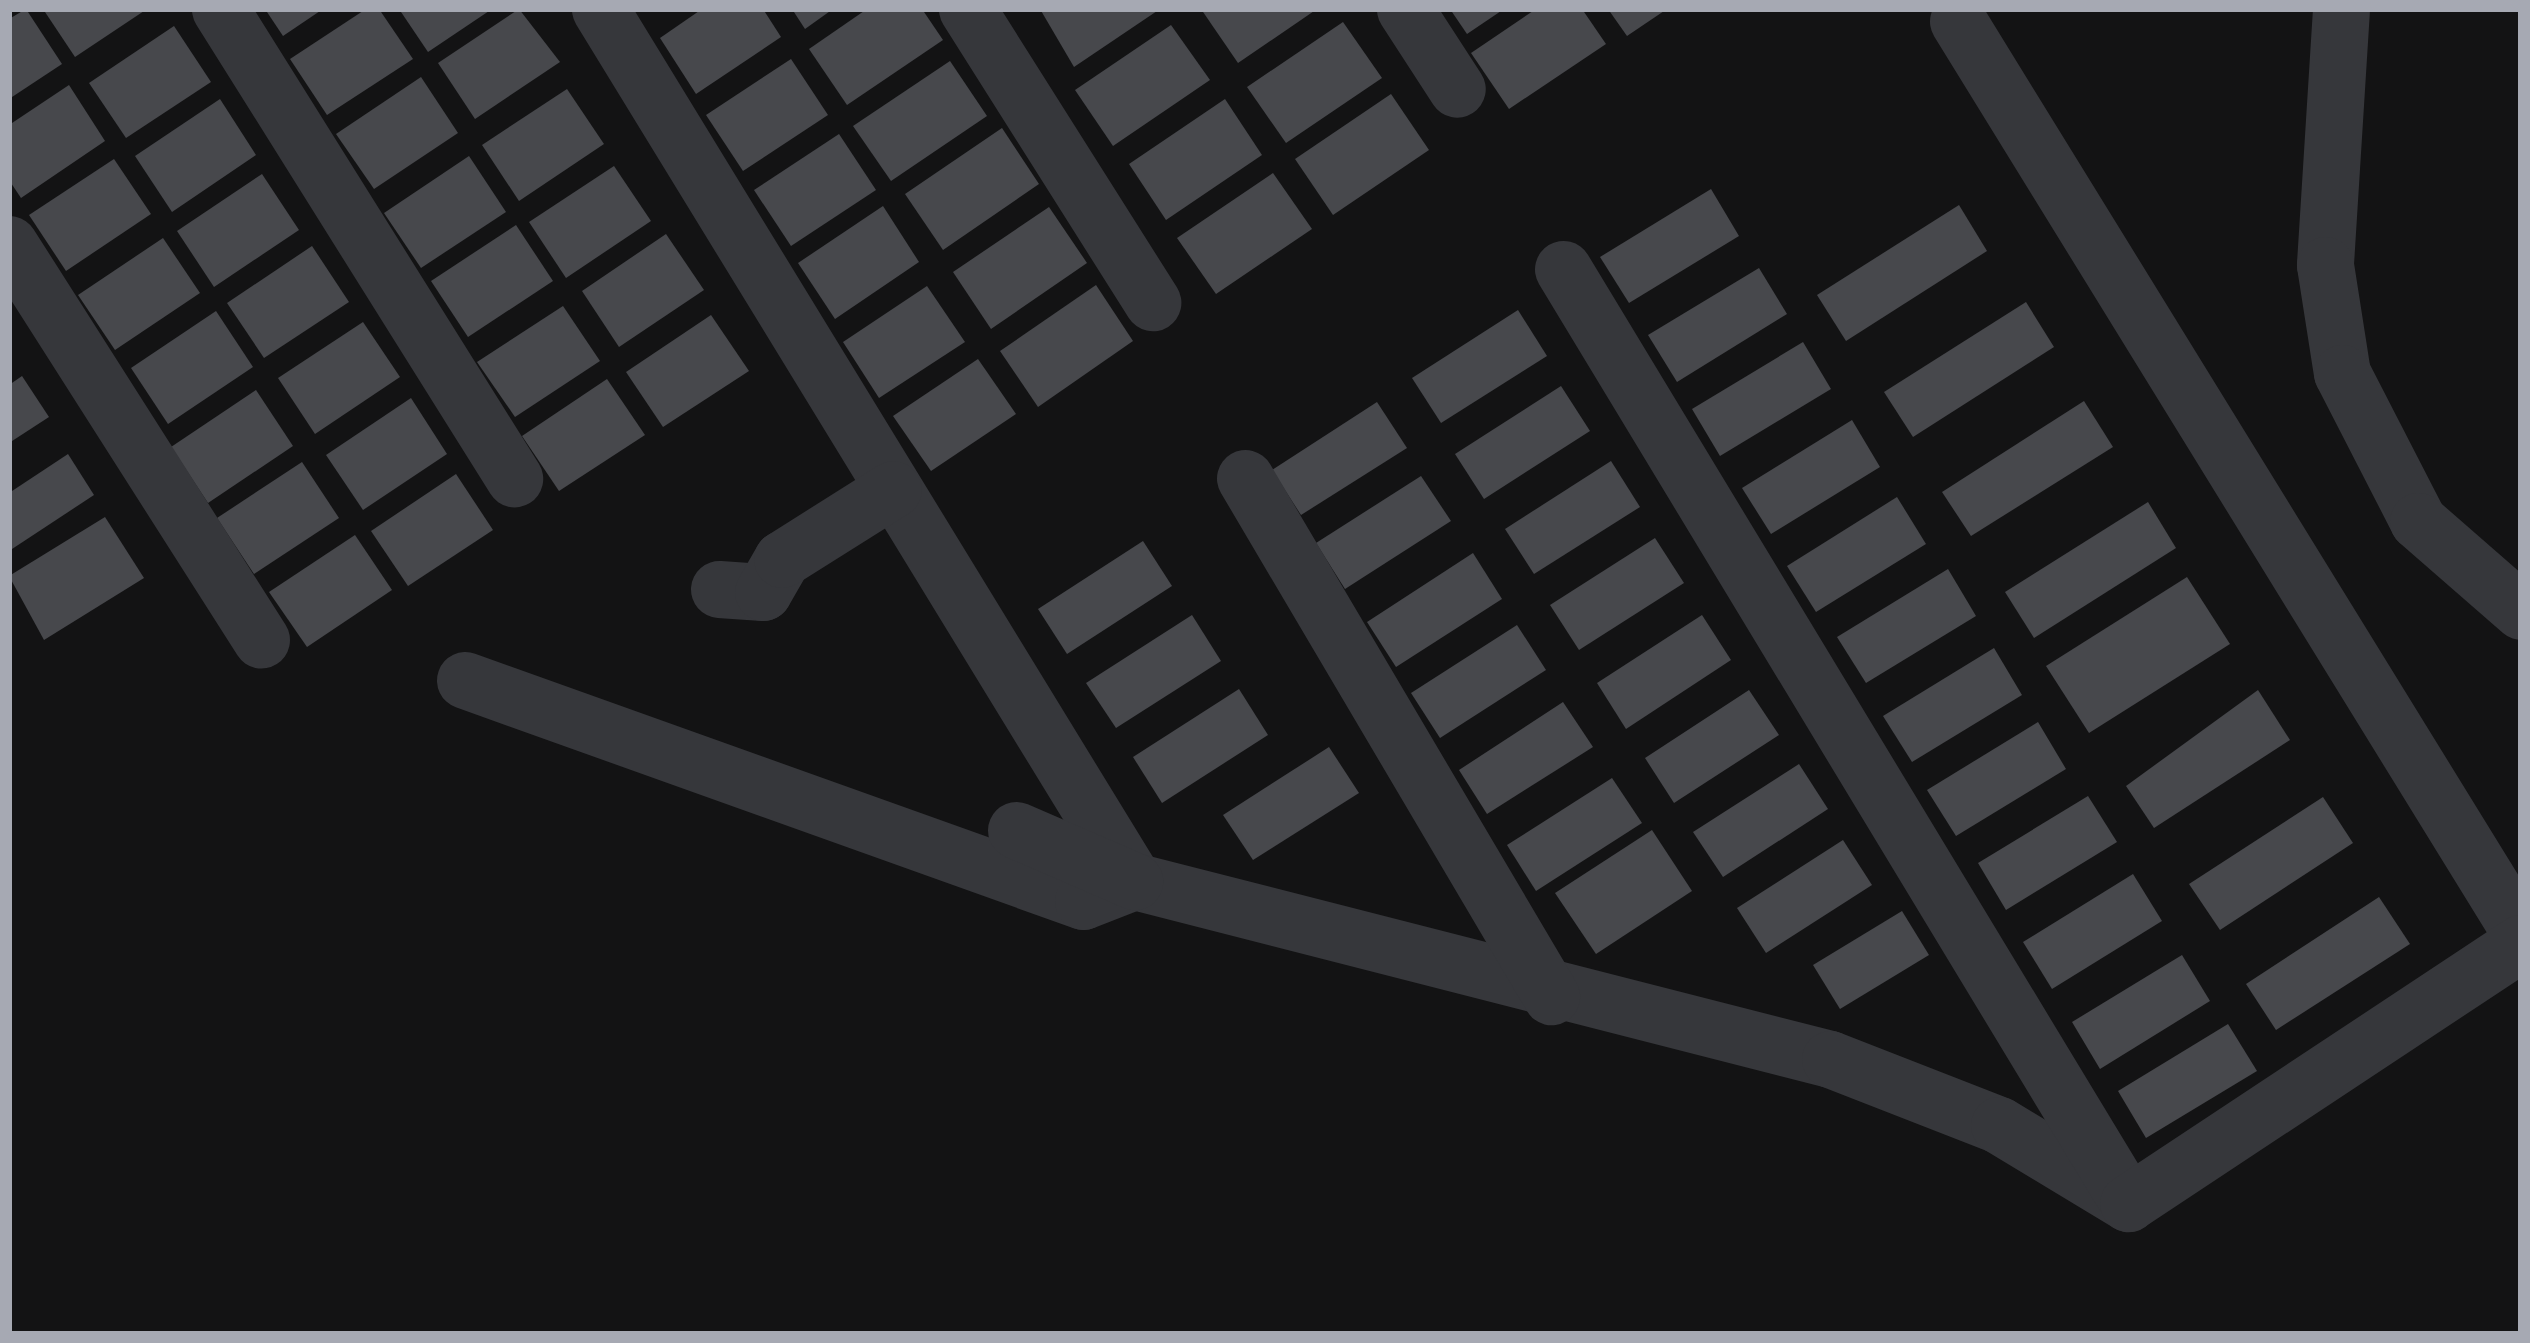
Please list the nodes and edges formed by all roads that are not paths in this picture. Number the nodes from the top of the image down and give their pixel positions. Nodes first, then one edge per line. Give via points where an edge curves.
1 (220, 9) edge
2 (600, 9) edge
3 (967, 9) edge
4 (1406, 9) edge
5 (2342, 9) edge
6 (1958, 21) dead end
7 (1457, 89) dead end
8 (9, 244) edge
9 (1563, 269) dead end
10 (1152, 302) dead end
11 (514, 478) dead end
12 (1245, 478) dead end
13 (893, 488) junction
14 (719, 589) dead end
15 (2521, 611) edge
16 (261, 639) dead end
17 (465, 680) dead end
18 (1016, 830) dead end
19 (1134, 881) junction
20 (2521, 934) edge
21 (2521, 943) edge
22 (1551, 996) junction
23 (2128, 1203) junction

1 - 11 street
2 - 13 street
3 - 10 street
4 - 7 street
5 - 15 street via 2325,265 2342,373 2417,521
6 - 20 street
8 - 16 street
9 - 23 street
12 - 22 street
13 - 14 street via 782,559 763,592
13 - 19 street
17 - 19 street via 1083,902
18 - 19 street
19 - 22 street
21 - 23 street
22 - 23 street via 1830,1059 1999,1125

